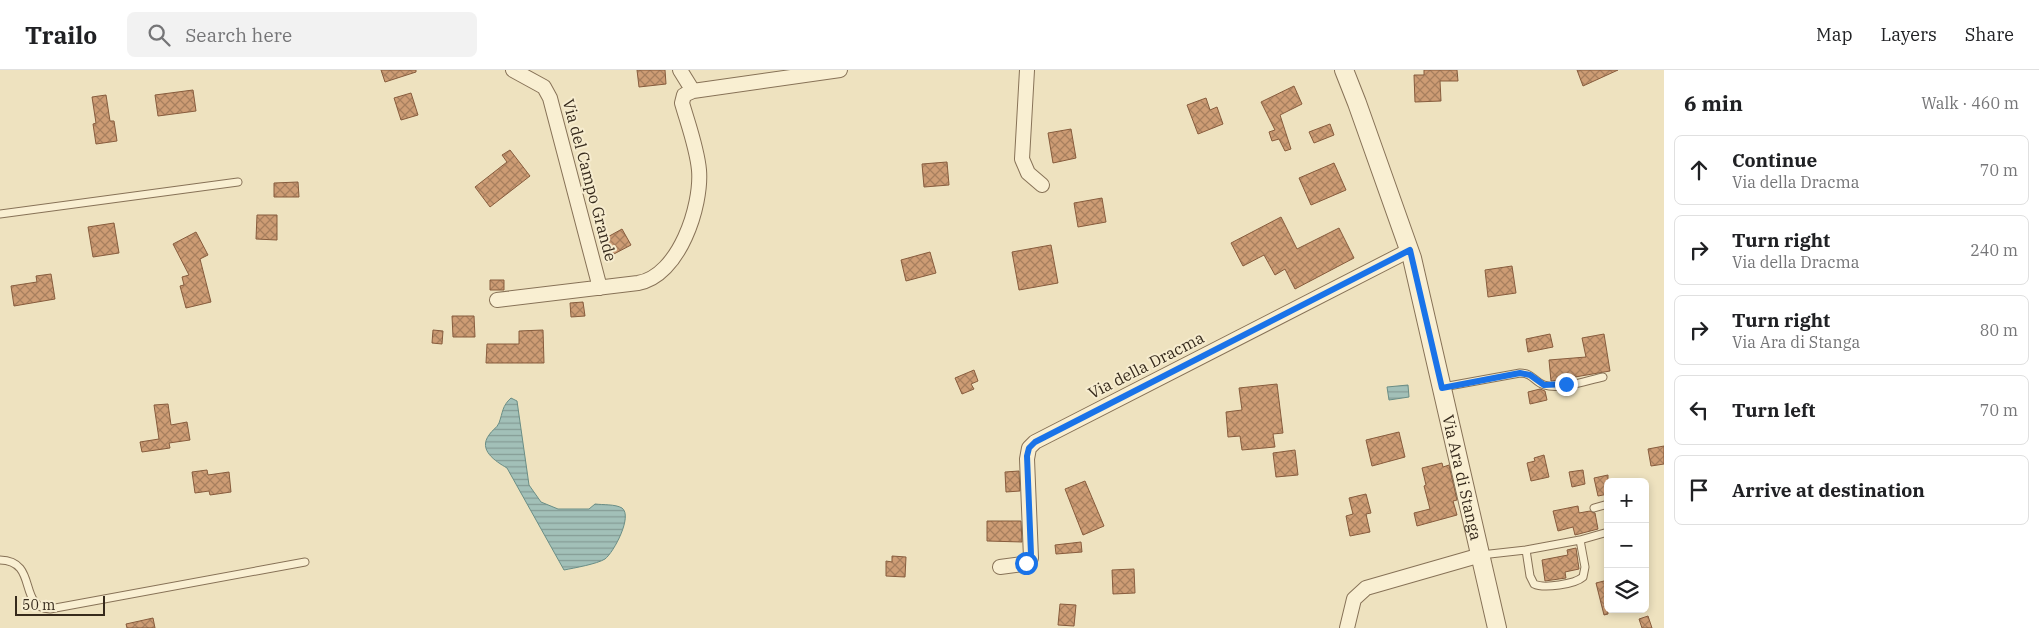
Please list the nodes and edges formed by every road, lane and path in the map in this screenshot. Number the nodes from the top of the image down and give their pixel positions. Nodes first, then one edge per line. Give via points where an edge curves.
1 (513, 70) edge
2 (680, 70) edge
3 (840, 70) edge
4 (1027, 70) edge
5 (1344, 70) edge
6 (693, 91) junction
7 (238, 182) dead end
8 (1042, 185) dead end
9 (0, 214) edge
10 (1410, 250) junction
11 (600, 288) junction
12 (497, 300) dead end
13 (1603, 377) dead end
14 (1442, 388) junction
15 (1604, 505) edge
16 (1594, 508) dead end
17 (1604, 533) edge
18 (1580, 540) junction
19 (1526, 550) junction
20 (1481, 555) junction
21 (0, 560) edge
22 (305, 562) dead end
23 (1000, 567) dead end
24 (1348, 628) edge
25 (1497, 628) edge

1 - 11 street, Via del Campo Grande via 544,87 550,98
2 - 6 street
3 - 6 street
4 - 8 street via 1022,159 1028,173
5 - 10 street, Via Ara di Stanga
6 - 11 street, Via del Campo Grande via 684,95 682,101 698,162 699,186 686,233 670,261 654,278
7 - 9 lane
10 - 14 street, Via Ara di Stanga
10 - 23 street, Via della Dracma via 1035,442 1026,459 1030,558 1023,564
11 - 12 street, Via del Campo Grande
13 - 14 lane via 1548,386 1520,373
14 - 20 street, Via Ara di Stanga
15 - 16 lane
17 - 18 lane
18 - 19 lane
18 - 19 lane via 1585,570 1583,577 1575,581 1545,586 1534,584
19 - 20 lane
20 - 24 street via 1363,589 1353,602
20 - 25 street, Via Ara di Stanga
21 - 22 lane via 18,565 33,601 50,609

